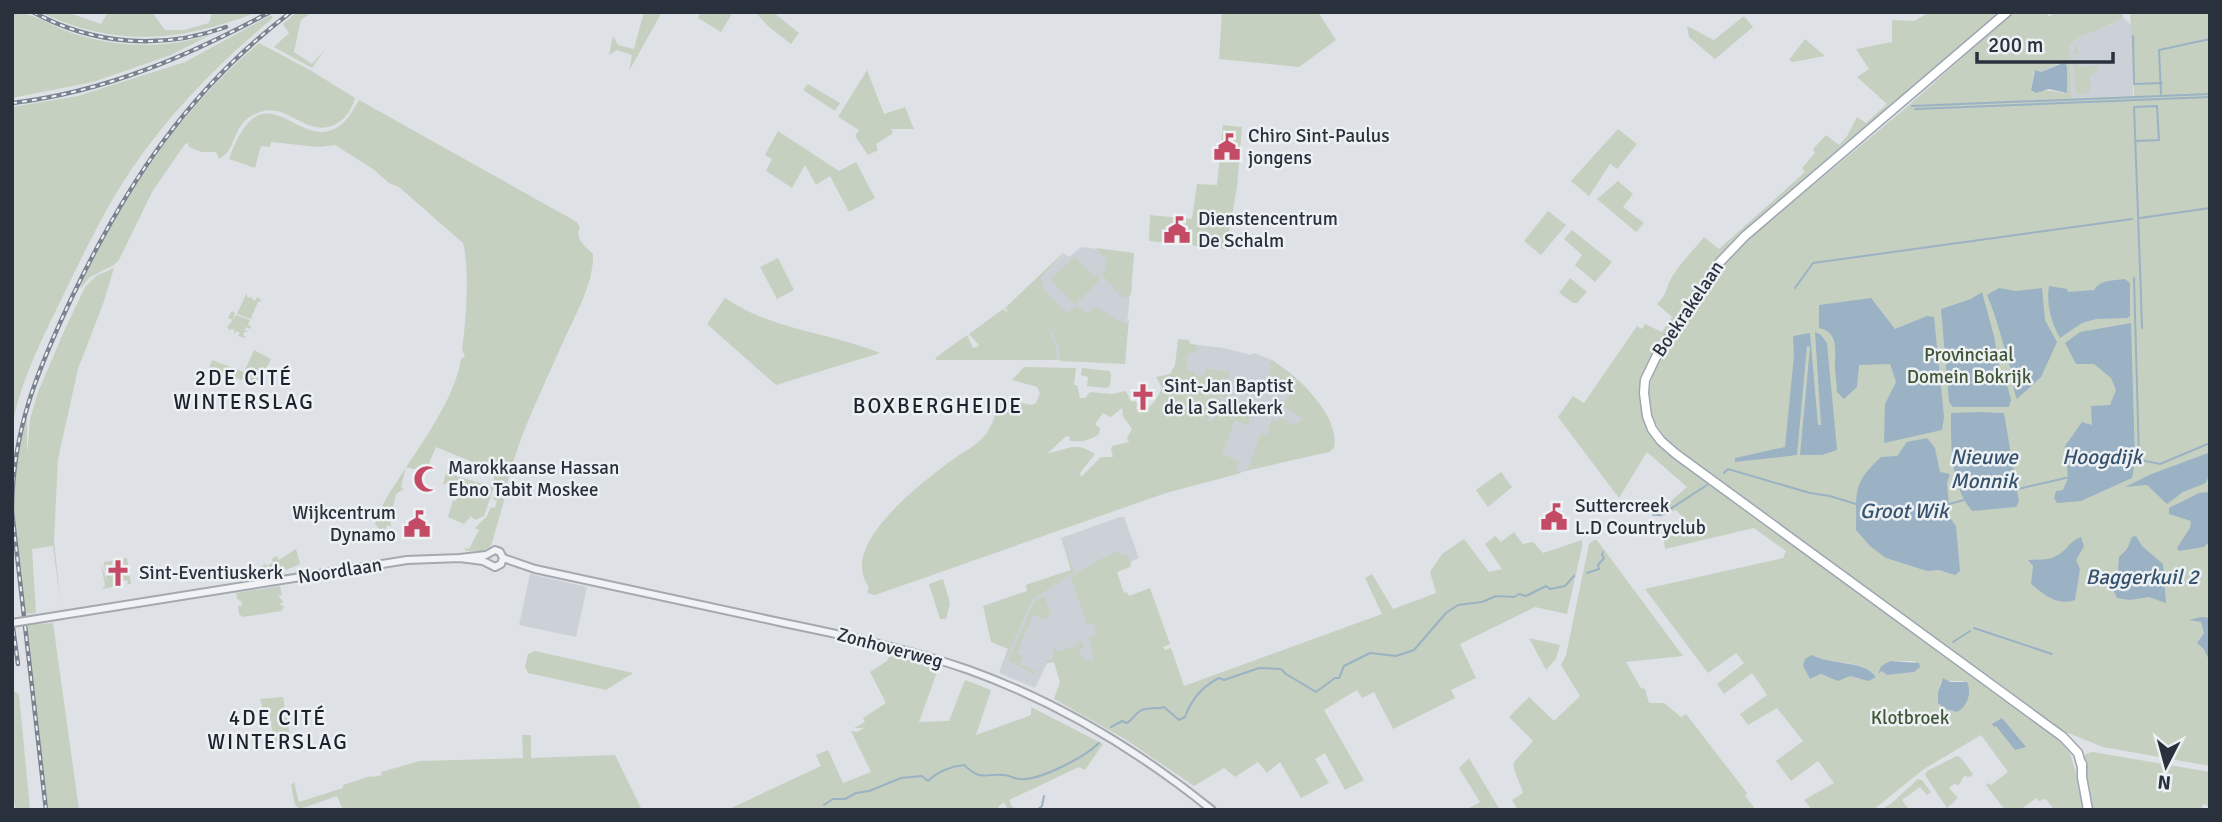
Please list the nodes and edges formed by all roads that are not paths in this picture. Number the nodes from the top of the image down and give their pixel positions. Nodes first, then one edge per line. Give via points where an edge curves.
1 (2007, 12) edge
2 (486, 558) junction
3 (502, 561) junction
4 (12, 623) edge
5 (1212, 810) edge
6 (2088, 810) edge

1 - 6 main road, Boekrakelaan via 1727,253 1649,369 1644,404 1652,429 1676,454 2063,737 2078,753
2 - 3 street, Noordlaan via 492,567
2 - 3 street, Noordlaan via 495,550
2 - 4 street, Noordlaan, bridge via 398,561
3 - 5 street, Zonhoverweg via 860,639 970,670 1102,733

